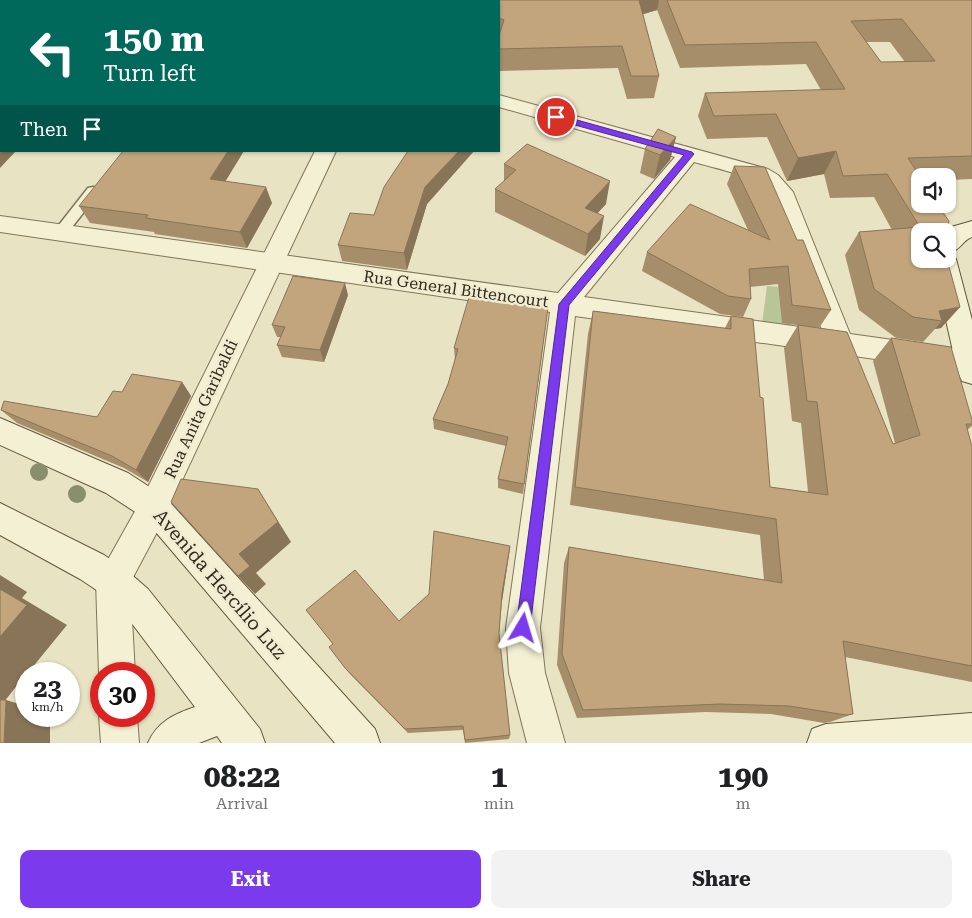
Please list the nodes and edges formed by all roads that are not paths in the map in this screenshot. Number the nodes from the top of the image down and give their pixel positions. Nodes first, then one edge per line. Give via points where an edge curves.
1 (500, 101) edge
2 (326, 152) edge
3 (689, 154) junction
4 (102, 181) edge
5 (0, 224) edge
6 (972, 228) edge
7 (60, 232) junction
8 (956, 236) edge
9 (271, 262) junction
10 (946, 268) edge
11 (564, 304) junction
12 (840, 343) junction
13 (971, 365) edge
14 (0, 431) edge
15 (154, 507) junction
16 (0, 518) edge
17 (113, 581) junction
18 (116, 662) edge
19 (223, 715) junction
20 (119, 727) edge
21 (972, 732) edge
22 (120, 743) edge
23 (166, 743) edge
24 (246, 743) edge
25 (361, 743) edge
26 (546, 743) edge
27 (826, 743) edge

1 - 3 street
2 - 9 street, Rua Anita Garibaldi
3 - 11 street
3 - 12 street via 760,174 777,185
4 - 7 lane
5 - 7 street, Rua General Bittencourt
6 - 8 street
7 - 9 street, Rua General Bittencourt
9 - 11 street, Rua General Bittencourt
9 - 15 street, Rua Anita Garibaldi
10 - 13 street
11 - 12 street, Rua General Bittencourt
11 - 26 street via 523,628 527,673
12 - 13 street, Rua General Bittencourt
14 - 15 street, Avenida Hercílio Luz via 117,483
15 - 17 street, Rua Anita Garibaldi
15 - 25 street, Avenida Hercílio Luz
16 - 17 street
17 - 18 street
17 - 19 street via 136,601
19 - 23 street via 188,728
19 - 24 street
20 - 22 street
21 - 27 street

